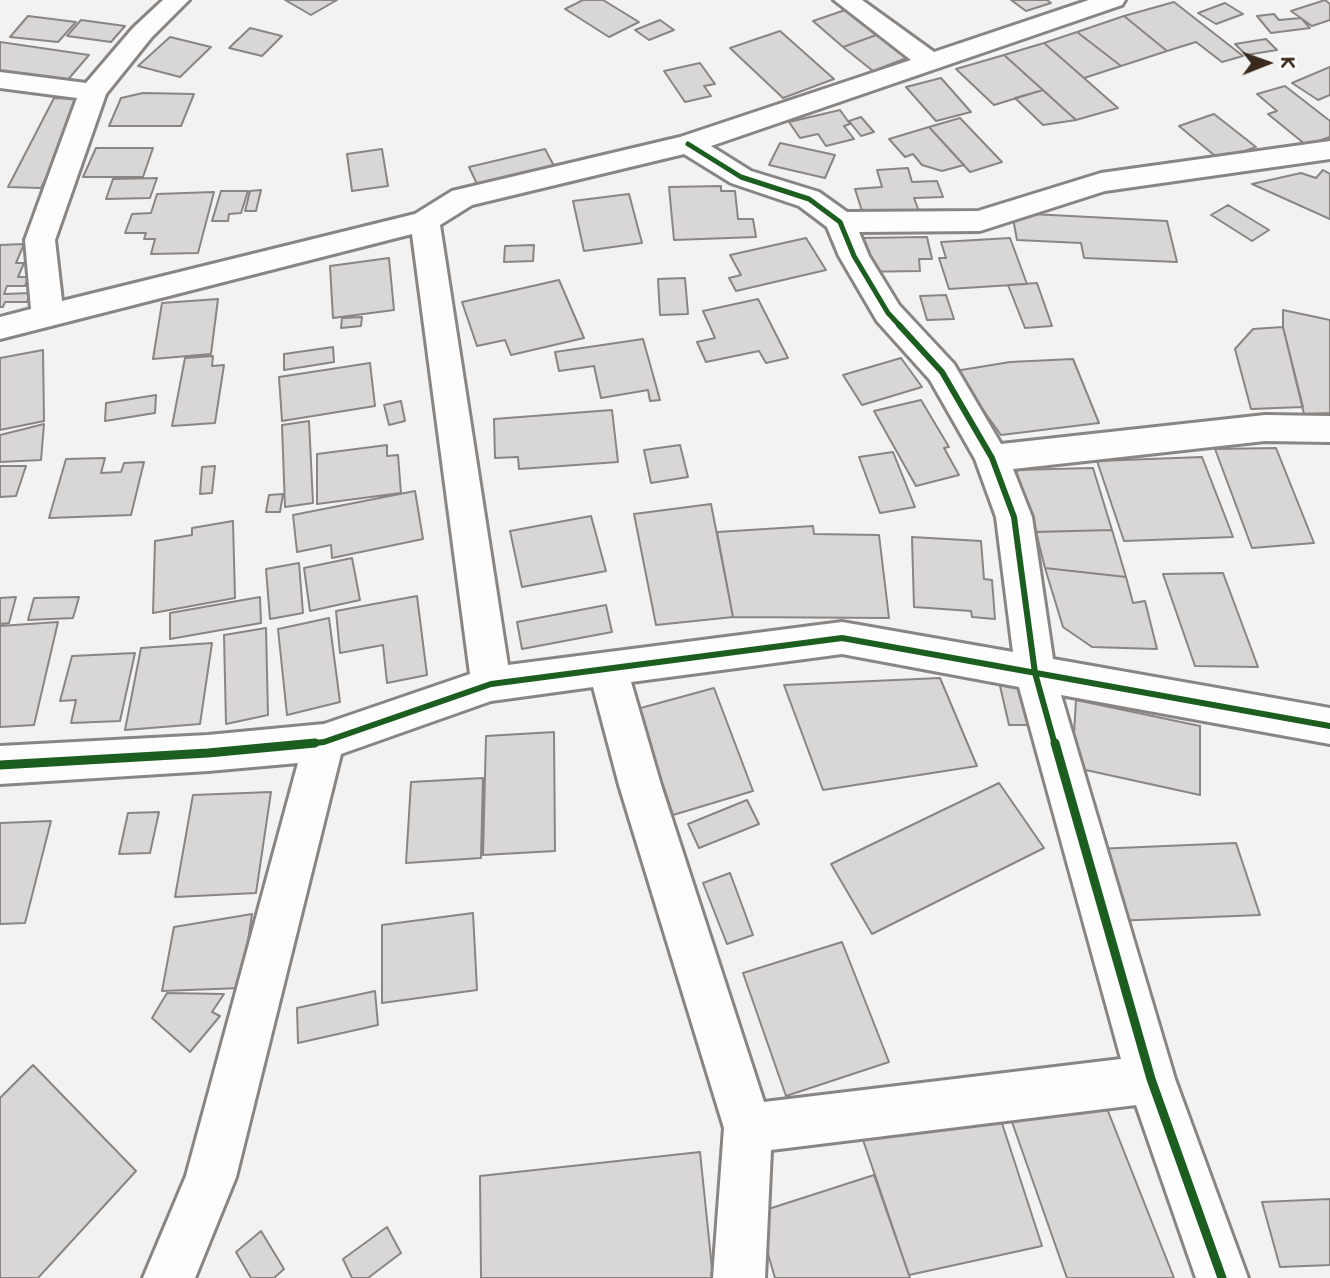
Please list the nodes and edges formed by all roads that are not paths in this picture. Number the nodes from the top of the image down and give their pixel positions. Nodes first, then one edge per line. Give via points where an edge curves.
1 (177, 0) edge
2 (846, 0) edge
3 (1113, 0) edge
4 (933, 63) junction
5 (0, 80) edge
6 (93, 92) junction
7 (688, 144) junction
8 (1330, 150) edge
9 (425, 221) junction
10 (840, 222) junction
11 (48, 318) junction
12 (0, 328) edge
13 (1330, 429) edge
14 (992, 458) junction
15 (608, 669) junction
16 (1035, 673) junction
17 (491, 684) junction
18 (1330, 726) edge
19 (324, 742) junction
20 (0, 765) edge
21 (1151, 1079) junction
22 (748, 1128) junction
23 (185, 1268) edge
24 (739, 1278) edge
25 (1222, 1278) edge

1 - 6 street via 142,33
2 - 4 street
3 - 4 street
4 - 7 street
5 - 6 street
6 - 11 street via 40,240
7 - 9 street via 462,198
7 - 10 street via 741,177 809,199
8 - 10 street via 1101,183 980,221
9 - 11 street
9 - 17 street
10 - 14 street via 888,313 942,372
11 - 12 street
13 - 14 street via 1265,428
14 - 16 street via 1014,517
15 - 16 street via 842,638
15 - 17 street
15 - 22 street
16 - 18 street
16 - 21 street
17 - 19 street
19 - 20 street
19 - 23 street
21 - 22 street
21 - 25 street
22 - 24 street

